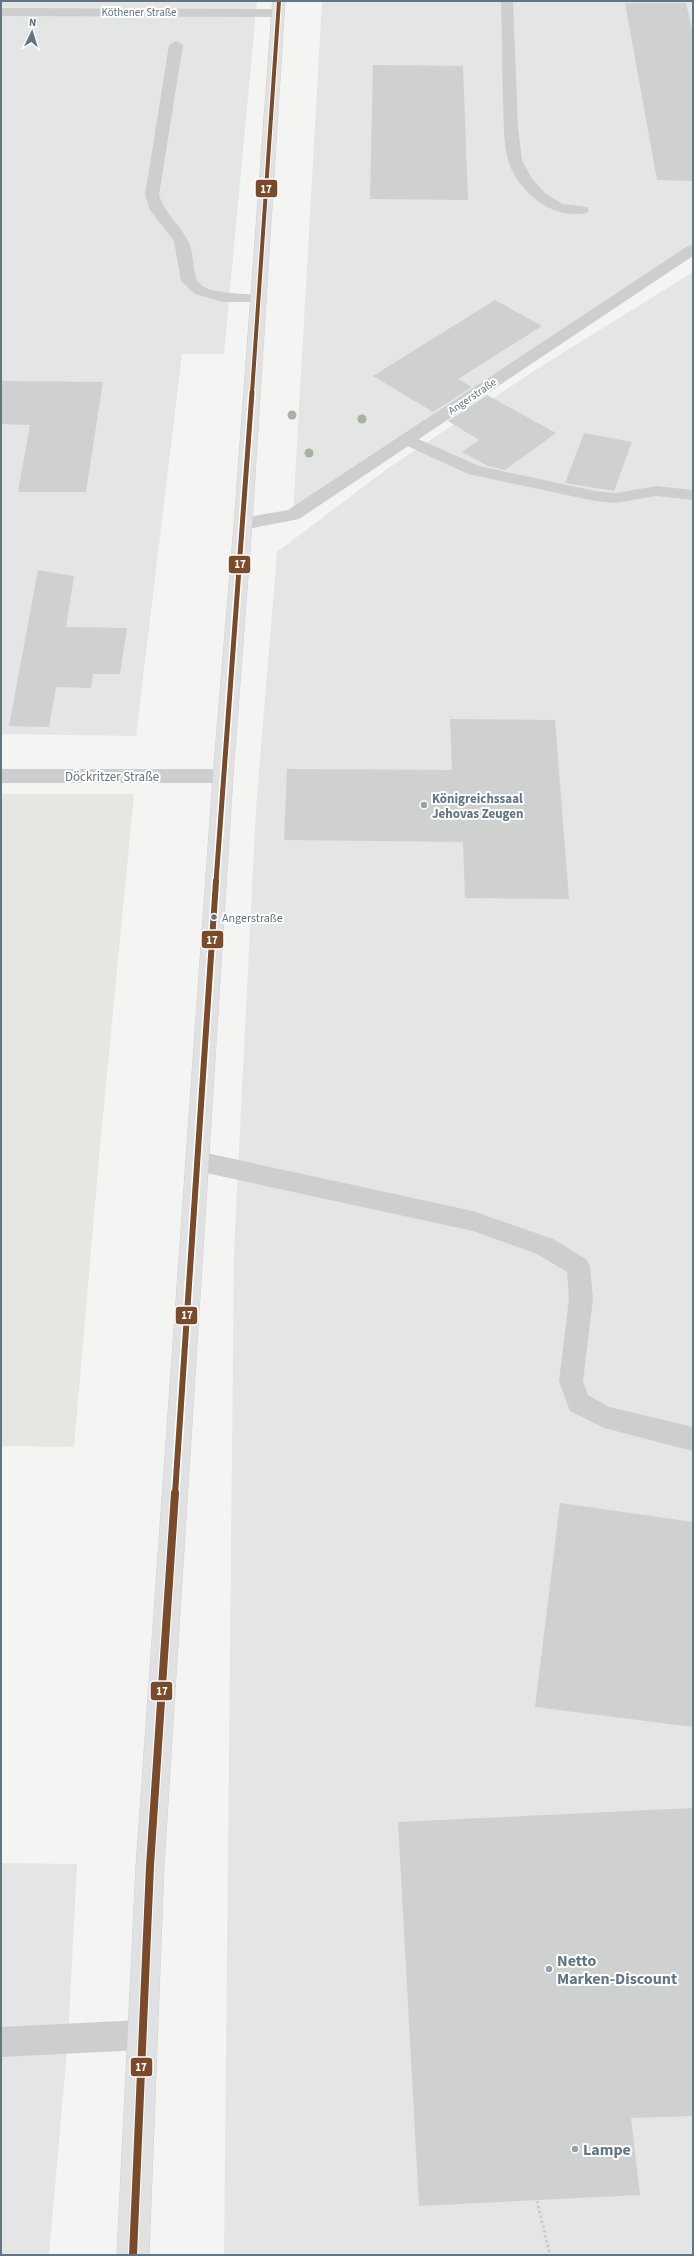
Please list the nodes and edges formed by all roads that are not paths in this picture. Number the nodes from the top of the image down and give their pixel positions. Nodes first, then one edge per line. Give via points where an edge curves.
1 (507, 1) edge
2 (278, 7) edge
3 (1, 12) edge
4 (176, 45) dead end
5 (582, 210) dead end
6 (693, 249) edge
7 (258, 299) junction
8 (407, 439) junction
9 (693, 495) edge
10 (243, 524) junction
11 (1, 776) edge
12 (223, 776) junction
13 (197, 1161) junction
14 (693, 1439) edge
15 (141, 2036) junction
16 (1, 2042) edge
17 (133, 2255) edge

1 - 5 street via 511,128 516,160 525,179 541,197 559,208
2 - 3 street, Köthener Straße
2 - 7 main road, Köthener Straße
4 - 7 street via 152,195 157,210 181,240 189,281 194,286 200,291 223,297
6 - 8 street, Angerstraße
7 - 10 main road, Köthener Straße
8 - 9 street via 474,470 595,496 616,498 656,491
8 - 10 street, Angerstraße via 293,515
10 - 12 main road, Köthener Straße
11 - 12 street, Döckritzer Straße
12 - 13 main road, Köthener Straße
13 - 14 street via 473,1221 546,1246 578,1266 582,1299 571,1381 579,1403 604,1418
13 - 15 main road, Köthener Straße via 150,1858
15 - 16 street
15 - 17 main road, Köthener Straße

